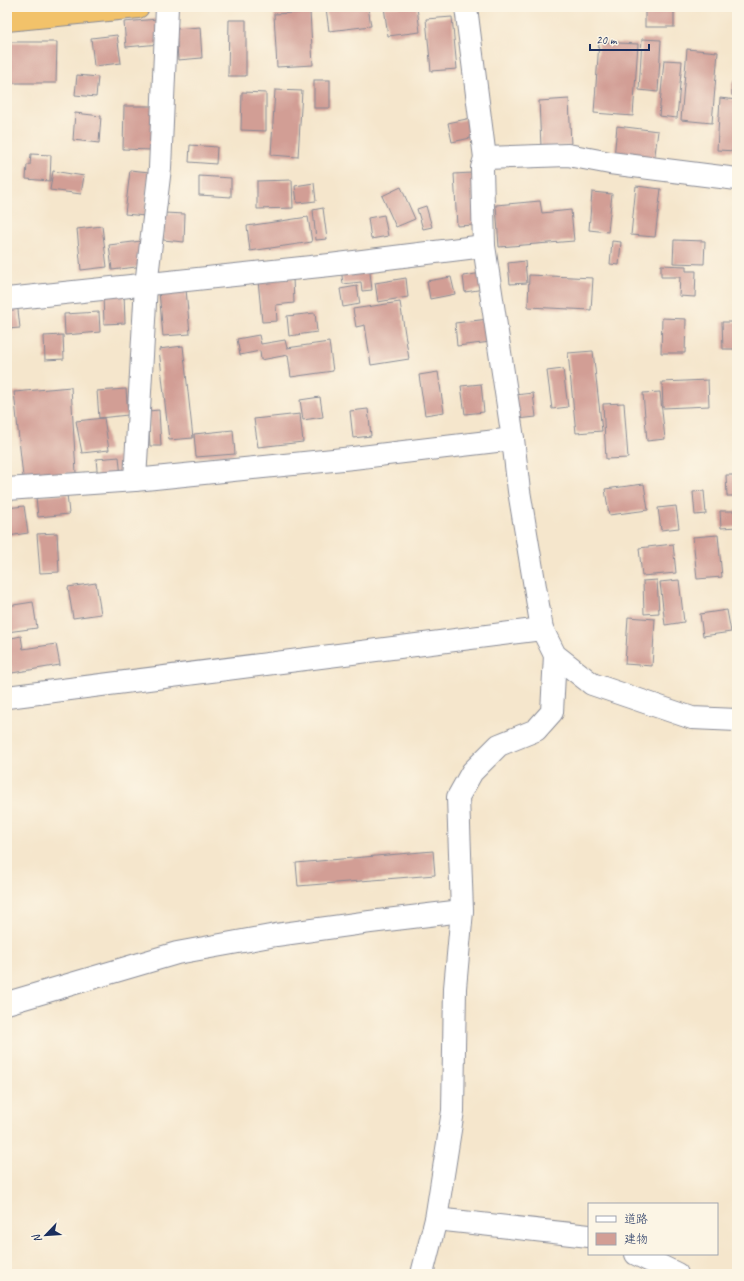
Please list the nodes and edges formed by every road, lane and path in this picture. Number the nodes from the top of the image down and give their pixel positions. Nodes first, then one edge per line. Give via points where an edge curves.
1 (138, 7) edge
2 (167, 7) edge
3 (466, 7) edge
4 (7, 20) edge
5 (485, 158) junction
6 (737, 179) edge
7 (484, 246) junction
8 (146, 285) junction
9 (7, 299) edge
10 (513, 439) junction
11 (135, 480) junction
12 (7, 489) edge
13 (542, 628) junction
14 (555, 655) junction
15 (7, 696) edge
16 (737, 720) edge
17 (462, 911) junction
18 (7, 1003) edge
19 (436, 1219) junction
20 (588, 1236) edge
21 (638, 1255) edge
22 (422, 1274) edge
23 (677, 1274) edge

1 - 4 highway
2 - 8 street via 160,168
3 - 5 street
5 - 6 street via 568,155 610,163
5 - 7 street via 482,168
7 - 8 street
7 - 10 street
8 - 9 street
8 - 11 street
10 - 11 street
10 - 13 street
11 - 12 street
13 - 14 street
13 - 15 street
14 - 16 street via 592,684 692,718
14 - 17 street via 552,712 536,730 499,745 472,772 458,797
17 - 18 street via 370,922 177,953
17 - 19 street via 455,988 453,1111
19 - 20 street
19 - 22 street
21 - 23 street

